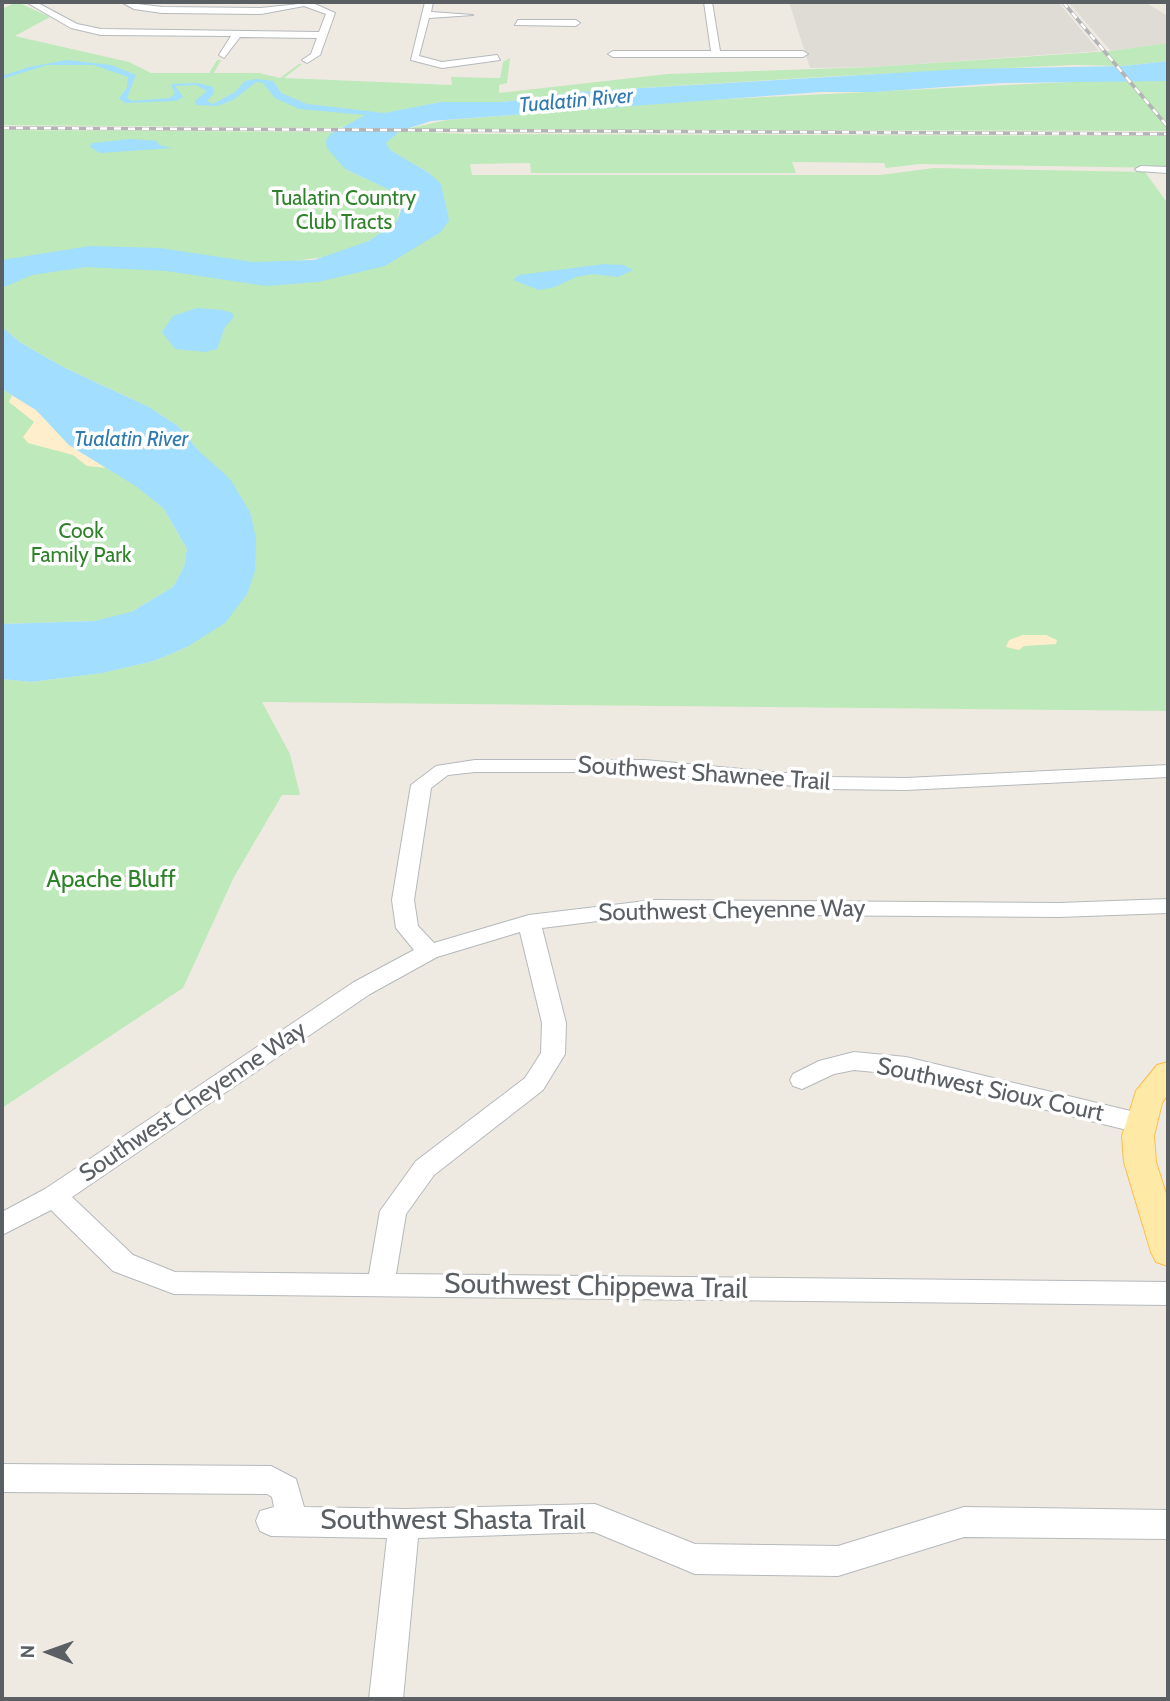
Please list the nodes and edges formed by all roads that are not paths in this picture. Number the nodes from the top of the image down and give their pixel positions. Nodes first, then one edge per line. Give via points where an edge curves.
1 (30, 2) edge
2 (125, 2) edge
3 (132, 2) edge
4 (254, 2) edge
5 (429, 2) edge
6 (708, 2) edge
7 (310, 3) edge
8 (247, 11) junction
9 (425, 15) junction
10 (469, 15) dead end
11 (576, 23) dead end
12 (517, 33) dead end
13 (236, 35) junction
14 (323, 35) junction
15 (716, 53) junction
16 (612, 54) dead end
17 (803, 54) dead end
18 (224, 55) dead end
19 (497, 58) dead end
20 (307, 60) dead end
21 (1141, 169) dead end
22 (1168, 170) edge
23 (1168, 771) edge
24 (1168, 906) edge
25 (530, 922) junction
26 (429, 952) junction
27 (1168, 1073) edge
28 (802, 1080) dead end
29 (1139, 1123) junction
30 (54, 1196) junction
31 (2, 1224) edge
32 (1168, 1252) edge
33 (381, 1284) junction
34 (1168, 1294) edge
35 (2, 1478) edge
36 (404, 1524) junction
37 (1168, 1525) edge
38 (386, 1699) edge

1 - 13 street via 74,26 100,32
2 - 3 street
2 - 8 street via 156,10
4 - 8 street
5 - 9 street
6 - 15 street
7 - 8 street
7 - 14 street via 331,13
9 - 10 street
9 - 19 street via 413,56 417,61 452,65
11 - 12 street via 519,17
13 - 14 street
13 - 18 street
14 - 20 street
15 - 16 street
15 - 17 street
21 - 22 street
23 - 26 street, Southwest Shawnee Trail via 906,784 827,783 645,766 443,769 422,785 403,900 407,928
24 - 25 street, Southwest Cheyenne Way via 1059,910 654,907
25 - 26 street, Southwest Cheyenne Way
25 - 33 street via 554,1023 553,1054 534,1083 425,1168 393,1211
26 - 30 street, Southwest Cheyenne Way via 362,988
27 - 29 main road via 1147,1099
28 - 29 street, Southwest Sioux Court via 828,1067 854,1062 906,1066
29 - 32 main road via 1140,1163
30 - 31 street, Southwest Cheyenne Way
30 - 33 street, Southwest Chippewa Trail via 123,1263 174,1283
33 - 34 street, Southwest Chippewa Trail
35 - 36 street, Southwest Shasta Trail via 271,1480 285,1489 289,1506 279,1521
36 - 37 street, Southwest Shasta Trail via 595,1518 695,1559 838,1561 964,1522
36 - 38 street

